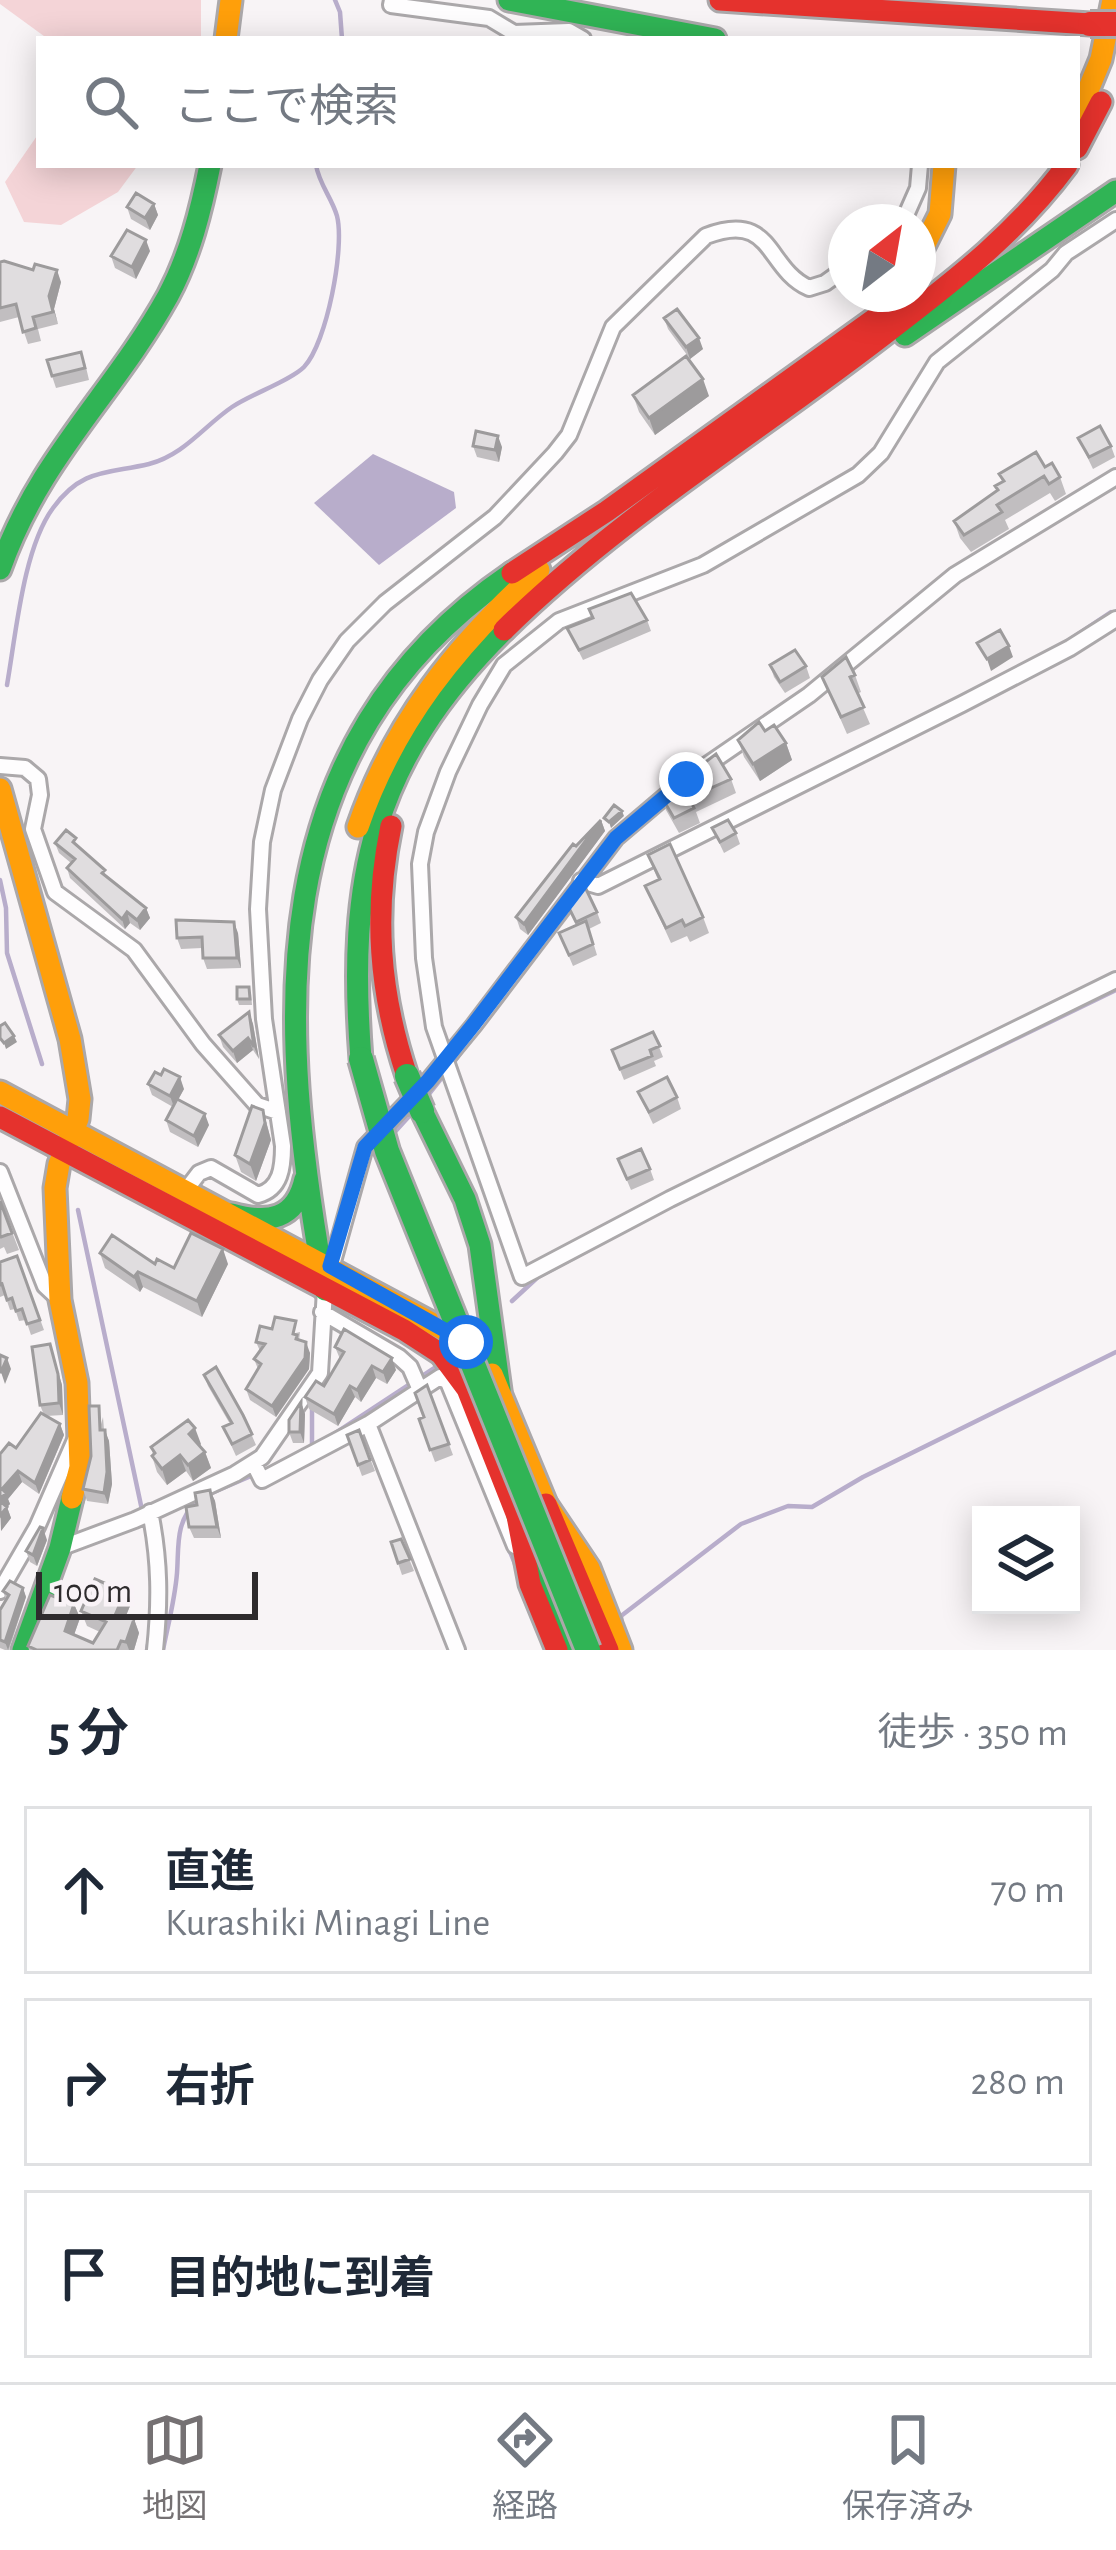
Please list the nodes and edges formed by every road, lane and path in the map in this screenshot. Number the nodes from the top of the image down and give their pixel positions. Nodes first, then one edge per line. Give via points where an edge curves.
1 (231, 0) edge
2 (392, 0) edge
3 (509, 0) edge
4 (720, 0) edge
5 (1113, 0) edge
6 (1103, 24) edge
7 (226, 36) edge
8 (578, 36) edge
9 (700, 36) edge
10 (1116, 61) edge
11 (1080, 110) edge
12 (1080, 143) edge
13 (209, 168) edge
14 (920, 168) edge
15 (944, 168) edge
16 (1046, 168) edge
17 (1064, 168) edge
18 (1116, 191) edge
19 (911, 204) edge
20 (1116, 220) edge
21 (936, 225) edge
22 (936, 273) edge
23 (828, 282) edge
24 (870, 312) edge
25 (888, 312) edge
26 (827, 366) junction
27 (1116, 477) edge
28 (604, 514) junction
29 (0, 569) edge
30 (1116, 619) edge
31 (430, 716) junction
32 (0, 766) edge
33 (0, 789) edge
34 (581, 881) junction
35 (1116, 980) edge
36 (361, 1059) junction
37 (447, 1066) junction
38 (0, 1092) edge
39 (278, 1112) junction
40 (0, 1117) edge
41 (70, 1141) junction
42 (0, 1172) edge
43 (306, 1175) junction
44 (186, 1190) junction
45 (232, 1214) junction
46 (324, 1282) junction
47 (60, 1300) junction
48 (491, 1321) junction
49 (476, 1351) junction
50 (441, 1354) junction
51 (418, 1384) junction
52 (500, 1390) junction
53 (368, 1424) junction
54 (81, 1426) junction
55 (256, 1469) junction
56 (546, 1504) junction
57 (150, 1512) junction
58 (518, 1516) junction
59 (60, 1548) junction
60 (530, 1584) junction
61 (0, 1591) edge
62 (22, 1650) edge
63 (155, 1650) edge
64 (457, 1650) edge
65 (556, 1650) edge
66 (572, 1650) edge
67 (589, 1650) edge
68 (608, 1650) edge
69 (621, 1650) edge

1 - 7 main road
2 - 8 street via 489,18 514,33
3 - 9 main road
4 - 6 main road
5 - 11 main road
10 - 12 main road
13 - 29 main road via 194,235 160,310 45,469
14 - 19 street
15 - 21 main road
16 - 22 main road via 1005,217
17 - 26 main road via 992,251
18 - 26 main road via 938,316
20 - 37 street via 937,362 881,453 858,475 704,565 559,621 504,664 448,772 420,864 424,958
23 - 39 street via 809,288 768,241 737,229 690,248 613,327 555,453 495,517 385,603 320,680 286,749 262,842 260,970
24 - 26 main road
25 - 26 main road
26 - 28 main road
26 - 31 main road via 539,596 488,642
27 - 34 street via 956,575 809,695 642,813
28 - 36 main road via 463,641 419,695 380,766 355,838 343,915 347,1003
28 - 43 main road via 450,622 373,711 334,783 308,856 295,940 292,1028
30 - 34 street via 598,886
31 - 36 main road via 390,785 363,874 355,966
31 - 48 main road, bridge via 393,816 378,907 385,1005 407,1076 473,1222
32 - 39 street via 25,767 38,778 33,829 55,892 134,950 220,1064 257,1105
33 - 41 main road via 76,1066 80,1109
34 - 37 street
35 - 37 street via 522,1277
36 - 67 main road, bridge via 395,1170
37 - 46 street via 365,1147
38 - 41 main road
39 - 44 street via 283,1160 272,1189 251,1194 211,1168
40 - 41 main road
41 - 44 main road
41 - 46 main road
41 - 47 main road via 56,1188
42 - 47 street via 45,1286
43 - 45 main road via 297,1206 281,1219
43 - 46 main road
44 - 45 main road
45 - 46 main road
46 - 49 main road via 443,1326
46 - 50 main road
46 - 51 street
46 - 55 street via 320,1373
47 - 54 main road
48 - 49 main road
48 - 52 main road
49 - 50 main road
49 - 52 main road
50 - 58 main road via 467,1389
51 - 53 street
51 - 60 street via 448,1382
52 - 56 main road
53 - 55 street via 262,1480
53 - 64 street
54 - 59 main road
54 - 61 street
55 - 57 street
56 - 68 main road
56 - 69 main road via 589,1568
57 - 59 street
57 - 63 street via 159,1557
58 - 60 main road
58 - 66 main road
59 - 62 main road
60 - 65 main road

